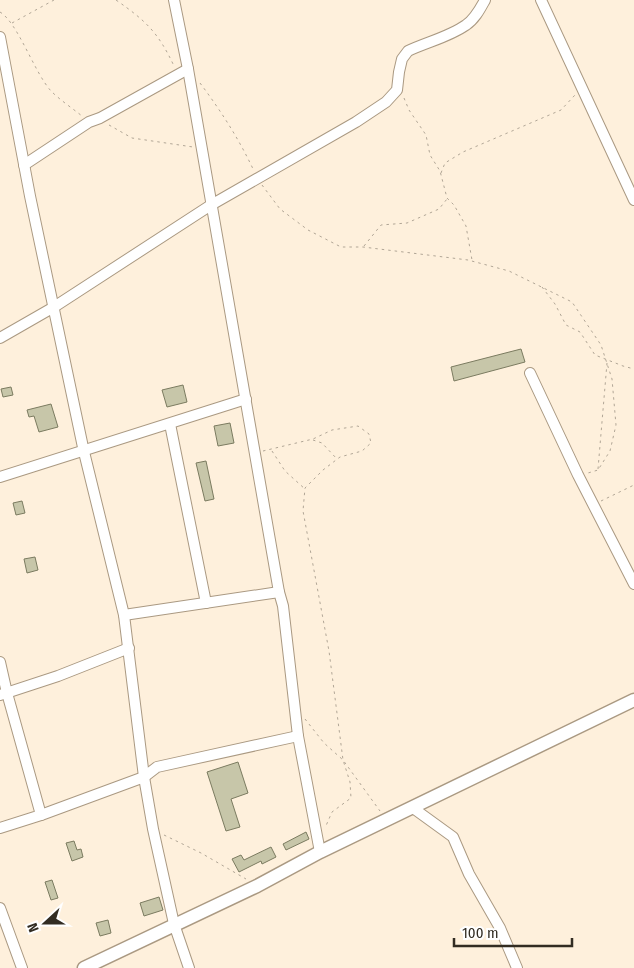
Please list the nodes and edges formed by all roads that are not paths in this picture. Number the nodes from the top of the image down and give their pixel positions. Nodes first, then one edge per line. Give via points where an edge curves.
1 (174, 0) edge
2 (485, 0) edge
3 (541, 0) edge
4 (0, 37) edge
5 (188, 69) junction
6 (24, 165) junction
7 (634, 200) edge
8 (211, 205) junction
9 (54, 307) junction
10 (0, 338) edge
11 (530, 373) dead end
12 (246, 399) junction
13 (170, 424) junction
14 (84, 452) junction
15 (0, 477) edge
16 (634, 584) edge
17 (278, 592) junction
18 (206, 603) junction
19 (124, 615) junction
20 (129, 648) junction
21 (0, 662) edge
22 (3, 694) edge
23 (634, 700) edge
24 (298, 736) junction
25 (144, 777) junction
26 (413, 808) junction
27 (41, 816) junction
28 (0, 828) edge
29 (320, 852) junction
30 (0, 908) edge
31 (174, 924) junction
32 (22, 968) edge
33 (84, 968) edge
34 (189, 968) edge
35 (517, 968) edge

1 - 5 street
2 - 8 street via 468,24 404,55 398,90 393,96 356,122
3 - 7 street
4 - 6 street
5 - 6 street via 89,122
5 - 8 street
6 - 9 street
8 - 9 street
8 - 12 street
9 - 10 street
9 - 14 street
11 - 16 street
12 - 13 street
12 - 17 street
13 - 14 street
13 - 18 street
14 - 15 street
14 - 19 street
17 - 18 street
17 - 24 street via 283,606
18 - 19 street
19 - 20 street
20 - 22 street
20 - 25 street
21 - 22 street
22 - 27 street
23 - 26 main road
24 - 25 street via 156,767
24 - 29 street
25 - 27 street
25 - 31 street
26 - 29 main road
26 - 35 street via 453,836
27 - 28 street
29 - 31 main road via 257,886
30 - 32 street
31 - 33 main road
31 - 34 street

